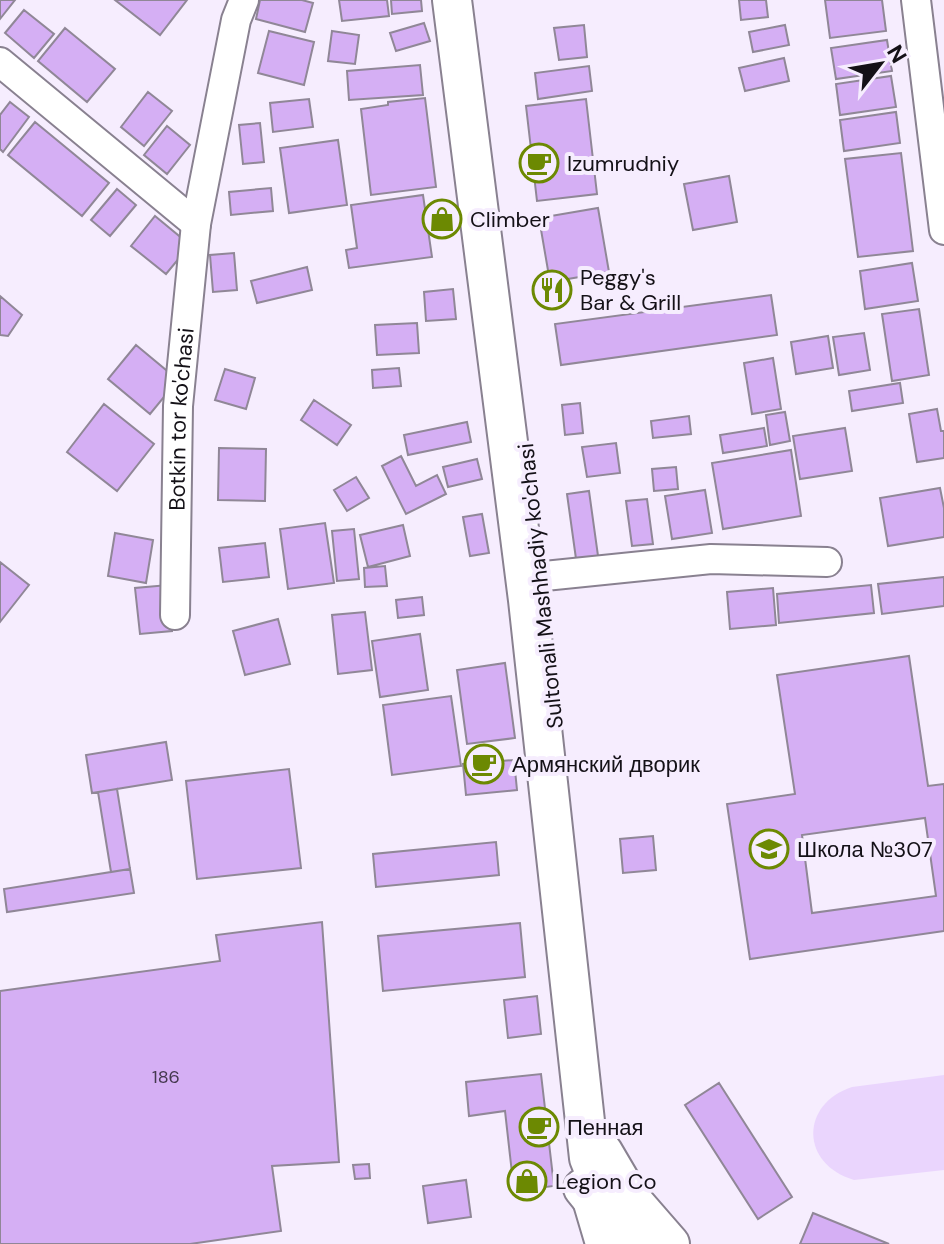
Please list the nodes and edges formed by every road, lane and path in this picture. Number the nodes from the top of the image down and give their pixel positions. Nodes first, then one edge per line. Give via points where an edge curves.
1 (244, 0) edge
2 (452, 0) edge
3 (470, 0) edge
4 (916, 0) edge
5 (0, 62) edge
6 (196, 224) junction
7 (944, 230) edge
8 (827, 562) dead end
9 (532, 578) junction
10 (175, 615) dead end
11 (603, 1152) junction
12 (583, 1188) junction
13 (600, 1244) edge
14 (628, 1244) edge
15 (670, 1244) edge

1 - 6 street, Botkin tor ko'chasi
2 - 9 street, Sultonali Mashhadiy ko'chasi
3 - 9 street, Sultonali Mashhadiy ko'chasi
4 - 7 street
5 - 6 street
6 - 10 street, Botkin tor ko'chasi via 178,406
8 - 9 street via 711,559
9 - 11 street, Sultonali Mashhadiy ko'chasi
9 - 12 street, Sultonali Mashhadiy ko'chasi via 589,1158 602,1190
11 - 12 street
11 - 15 street via 630,1198
12 - 13 street
12 - 14 street

